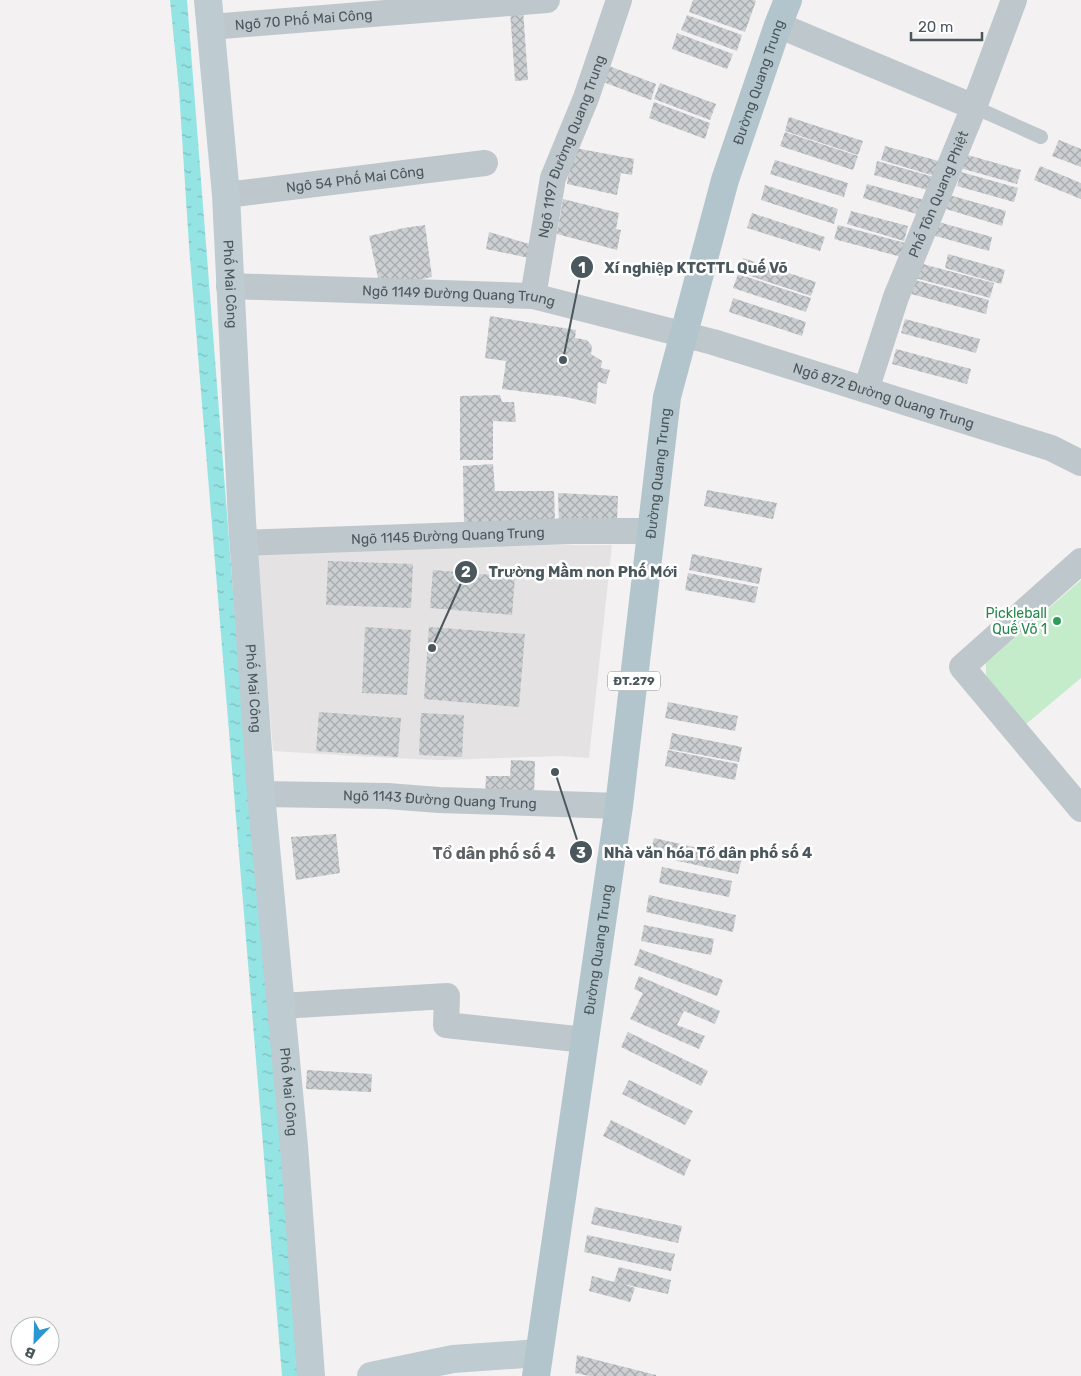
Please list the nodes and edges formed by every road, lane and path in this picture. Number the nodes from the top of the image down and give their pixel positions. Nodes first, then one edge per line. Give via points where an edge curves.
1 (208, 0) edge
2 (547, 0) edge
3 (620, 0) edge
4 (788, 0) edge
5 (1014, 0) edge
6 (778, 25) junction
7 (210, 27) junction
8 (974, 107) junction
9 (1041, 137) dead end
10 (485, 163) dead end
11 (226, 195) junction
12 (229, 286) junction
13 (533, 296) junction
14 (683, 334) junction
15 (866, 390) junction
16 (1081, 463) edge
17 (652, 531) junction
18 (243, 543) junction
19 (1081, 561) edge
20 (261, 794) junction
21 (619, 806) junction
22 (1081, 809) edge
23 (281, 1006) junction
24 (585, 1040) junction
25 (538, 1365) edge
26 (310, 1376) edge
27 (371, 1376) edge

1 - 7 street, Phố Mai Công
2 - 7 street, Ngõ 70 Phố Mai Công
3 - 13 street, Ngõ 1197 Đường Quang Trung via 586,98 553,178
4 - 6 main road, Đường Quang Trung / ĐT.279
5 - 8 street, Phố Tôn Quang Phiệt
6 - 8 street
6 - 14 main road, Đường Quang Trung / ĐT.279 via 725,180
7 - 11 street, Phố Mai Công
8 - 9 lane
8 - 15 street, Phố Tôn Quang Phiệt via 896,297
10 - 11 street, Ngõ 54 Phố Mai Công
11 - 12 street, Phố Mai Công
12 - 13 street, Ngõ 1149 Đường Quang Trung
12 - 18 street, Phố Mai Công
13 - 14 street, Ngõ 1149 Đường Quang Trung
14 - 15 street, Ngõ 872 Đường Quang Trung
14 - 17 main road, Đường Quang Trung / ĐT.279 via 667,396
15 - 16 street, Ngõ 872 Đường Quang Trung via 1051,448
17 - 18 street, Ngõ 1145 Đường Quang Trung
17 - 21 main road, Đường Quang Trung / ĐT.279
18 - 20 street, Phố Mai Công
19 - 22 street via 962,667
20 - 21 street, Ngõ 1143 Đường Quang Trung
20 - 23 street, Phố Mai Công
21 - 24 main road, Đường Quang Trung / ĐT.279
23 - 24 street via 447,996 446,1025
23 - 26 street, Phố Mai Công
24 - 25 main road, Đường Quang Trung / ĐT.279
25 - 27 street via 453,1359

